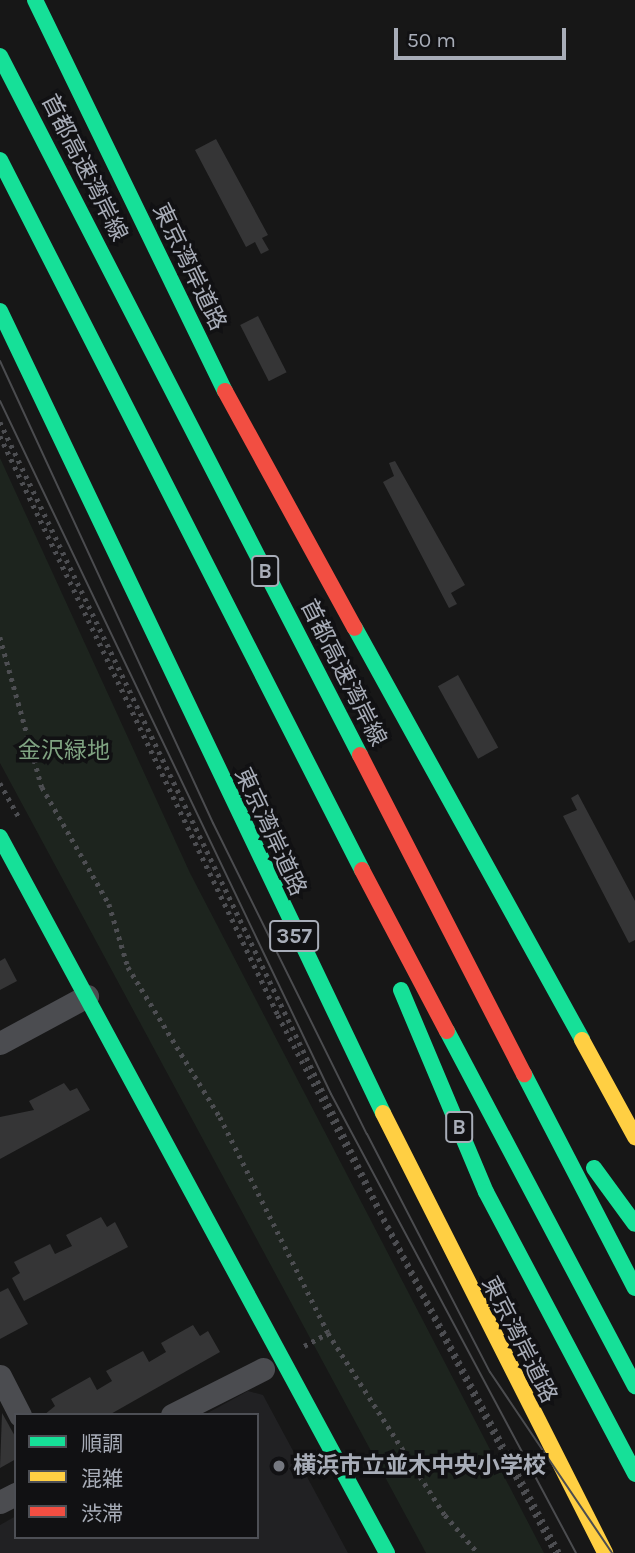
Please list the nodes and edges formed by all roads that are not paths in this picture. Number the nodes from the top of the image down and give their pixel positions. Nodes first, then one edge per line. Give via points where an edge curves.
1 (35, 0) edge
2 (0, 56) edge
3 (0, 160) edge
4 (0, 311) edge
5 (308, 768) junction
6 (0, 837) edge
7 (87, 996) junction
8 (0, 1042) edge
9 (530, 1086) junction
10 (635, 1137) edge
11 (635, 1224) edge
12 (635, 1288) edge
13 (263, 1369) dead end
14 (0, 1376) edge
15 (635, 1386) edge
16 (19, 1413) edge
17 (176, 1413) edge
18 (635, 1474) edge
19 (387, 1553) edge
20 (605, 1553) edge

1 - 10 main road, 東京湾岸道路 via 217,377
2 - 9 main road, 首都高速湾岸線 / B
3 - 5 main road, B
4 - 20 main road, 東京湾岸道路 / 357 via 292,933
5 - 15 main road
5 - 18 main road, B via 486,1192
6 - 7 main road
7 - 8 street
7 - 19 main road
9 - 11 main road, B
9 - 12 main road
13 - 17 street
14 - 16 street

